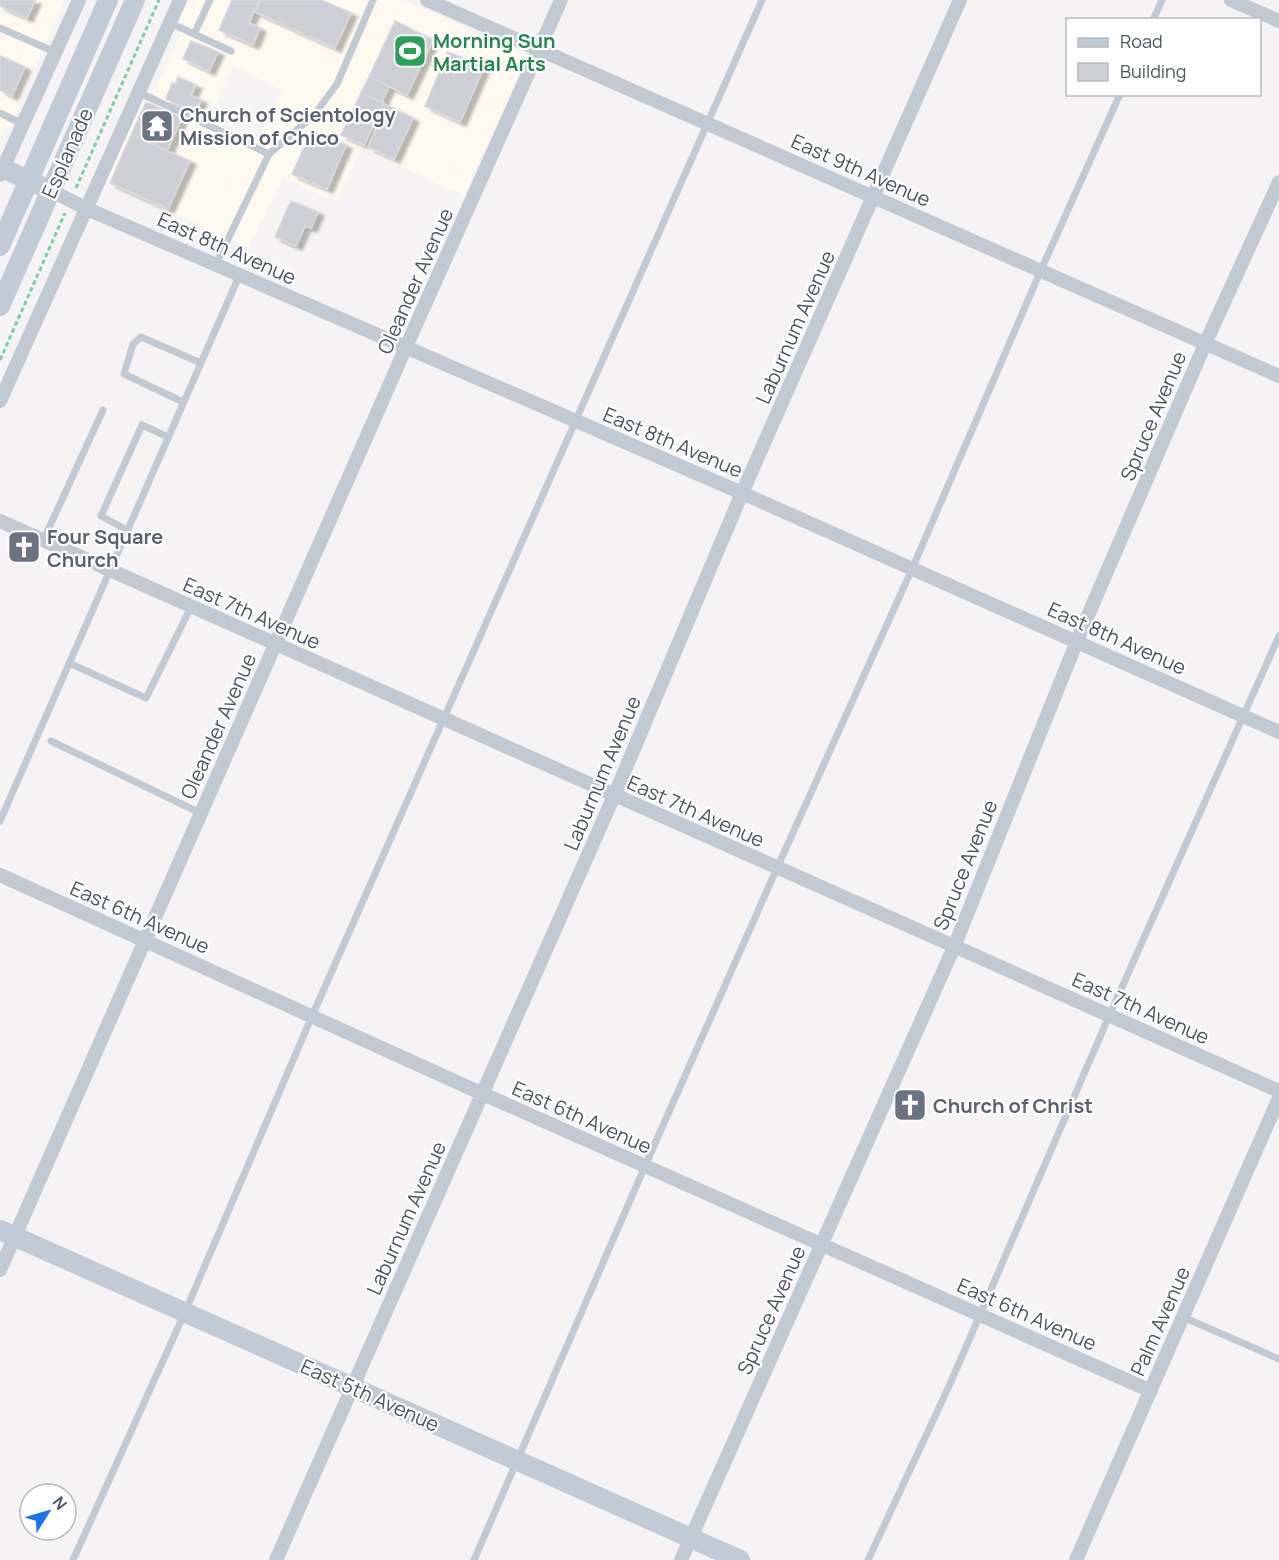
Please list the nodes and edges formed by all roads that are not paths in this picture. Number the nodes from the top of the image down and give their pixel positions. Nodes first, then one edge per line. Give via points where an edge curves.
1 (79, 0) edge
2 (108, 0) edge
3 (135, 0) edge
4 (180, 0) edge
5 (210, 0) edge
6 (373, 0) edge
7 (427, 0) edge
8 (561, 0) edge
9 (762, 0) edge
10 (960, 0) edge
11 (1162, 0) edge
12 (1231, 0) edge
13 (1155, 18) edge
14 (1279, 21) edge
15 (170, 22) junction
16 (0, 28) edge
17 (194, 34) junction
18 (540, 50) junction
19 (231, 51) dead end
20 (55, 52) junction
21 (138, 92) junction
22 (1119, 96) edge
23 (0, 113) edge
24 (707, 123) junction
25 (23, 124) junction
26 (269, 154) junction
27 (1, 170) edge
28 (29, 181) junction
29 (1279, 182) edge
30 (50, 190) junction
31 (874, 197) junction
32 (85, 208) junction
33 (0, 246) edge
34 (216, 264) junction
35 (1041, 270) junction
36 (240, 274) junction
37 (0, 306) edge
38 (1206, 344) junction
39 (406, 347) junction
40 (201, 363) junction
41 (1279, 376) edge
42 (0, 402) edge
43 (183, 402) junction
44 (102, 410) dead end
45 (576, 421) junction
46 (168, 437) junction
47 (742, 493) junction
48 (0, 521) edge
49 (127, 530) junction
50 (43, 541) junction
51 (912, 569) junction
52 (110, 570) junction
53 (191, 607) junction
54 (1279, 636) edge
55 (1077, 641) junction
56 (275, 645) junction
57 (69, 663) junction
58 (1242, 715) junction
59 (444, 720) junction
60 (1279, 732) edge
61 (51, 741) dead end
62 (614, 796) junction
63 (200, 813) junction
64 (0, 821) edge
65 (777, 868) junction
66 (0, 875) edge
67 (145, 941) junction
68 (954, 946) junction
69 (312, 1016) junction
70 (1109, 1016) junction
71 (1279, 1091) edge
72 (483, 1094) junction
73 (1279, 1098) edge
74 (645, 1166) junction
75 (7, 1233) edge
76 (821, 1244) junction
77 (0, 1270) edge
78 (185, 1312) junction
79 (980, 1315) junction
80 (1183, 1317) junction
81 (1279, 1359) edge
82 (353, 1387) junction
83 (1150, 1390) junction
84 (519, 1461) junction
85 (691, 1538) junction
86 (73, 1560) edge
87 (276, 1560) edge
88 (474, 1560) edge
89 (681, 1560) edge
90 (740, 1560) edge
91 (868, 1560) edge
92 (1076, 1560) edge

1 - 20 street
2 - 28 street, Esplanade
3 - 30 street, Esplanade
4 - 15 street
5 - 17 lane
6 - 26 lane via 336,84 314,115
7 - 18 street, East 9th Avenue
8 - 18 street, Oleander Avenue
9 - 24 lane
10 - 31 street, Laburnum Avenue
11 - 13 lane
12 - 14 street
15 - 17 lane
15 - 21 street
16 - 20 lane
17 - 19 lane
18 - 24 street, East 9th Avenue
18 - 39 street, Oleander Avenue
20 - 25 street
21 - 26 lane
21 - 32 street
22 - 35 lane
23 - 25 lane
24 - 31 street, East 9th Avenue
24 - 45 lane
25 - 27 street
26 - 34 lane
27 - 28 street
28 - 30 street
28 - 33 street, Esplanade
29 - 38 street, Spruce Avenue
30 - 32 street, East 8th Avenue
30 - 37 street, Esplanade
31 - 35 street, East 9th Avenue
31 - 47 street, Laburnum Avenue
32 - 34 street, East 8th Avenue
32 - 42 street
34 - 36 street, East 8th Avenue
35 - 38 street, East 9th Avenue
35 - 51 lane
36 - 39 street, East 8th Avenue
36 - 40 lane
38 - 41 street, East 9th Avenue
38 - 55 street, Spruce Avenue
39 - 45 street, East 8th Avenue
39 - 56 street, Oleander Avenue
40 - 43 lane
40 - 43 lane via 141,337 133,344 124,374
43 - 46 lane
44 - 50 lane
45 - 47 street, East 8th Avenue
45 - 59 lane
46 - 49 lane
46 - 49 lane via 142,425 101,516
47 - 51 street, East 8th Avenue
47 - 62 street, Laburnum Avenue
48 - 50 street, East 7th Avenue
49 - 52 lane
50 - 52 street, East 7th Avenue
51 - 55 street, East 8th Avenue
51 - 65 lane
52 - 53 street, East 7th Avenue
52 - 57 lane
53 - 56 street, East 7th Avenue
53 - 57 lane via 146,698
54 - 58 lane
55 - 58 street, East 8th Avenue
55 - 68 street, Spruce Avenue
56 - 59 street, East 7th Avenue
56 - 63 street, Oleander Avenue
57 - 64 lane
58 - 60 street, East 8th Avenue
58 - 70 lane
59 - 62 street, East 7th Avenue
59 - 69 lane
61 - 63 lane
62 - 65 street, East 7th Avenue
62 - 72 street, Laburnum Avenue
63 - 67 street, Oleander Avenue
65 - 68 street, East 7th Avenue
65 - 74 lane
66 - 67 street, East 6th Avenue
67 - 69 street, East 6th Avenue
67 - 75 street, Oleander Avenue
68 - 70 street, East 7th Avenue
68 - 76 street, Spruce Avenue
69 - 72 street, East 6th Avenue
69 - 78 lane
70 - 71 street, East 7th Avenue
70 - 79 lane
72 - 74 street, East 6th Avenue
72 - 82 street, Laburnum Avenue
73 - 80 street, Palm Avenue
74 - 76 street, East 6th Avenue
74 - 84 lane
75 - 77 street, Oleander Avenue
75 - 78 street, East 5th Avenue
76 - 79 street, East 6th Avenue
76 - 85 street, Spruce Avenue
78 - 82 street, East 5th Avenue
78 - 86 lane
79 - 83 street, East 6th Avenue
79 - 91 lane
80 - 81 lane
80 - 83 street, Palm Avenue
82 - 84 street, East 5th Avenue
82 - 87 street, Laburnum Avenue
83 - 92 street, Palm Avenue
84 - 85 street, East 5th Avenue
84 - 88 lane
85 - 89 street, Spruce Avenue
85 - 90 street, East 5th Avenue

